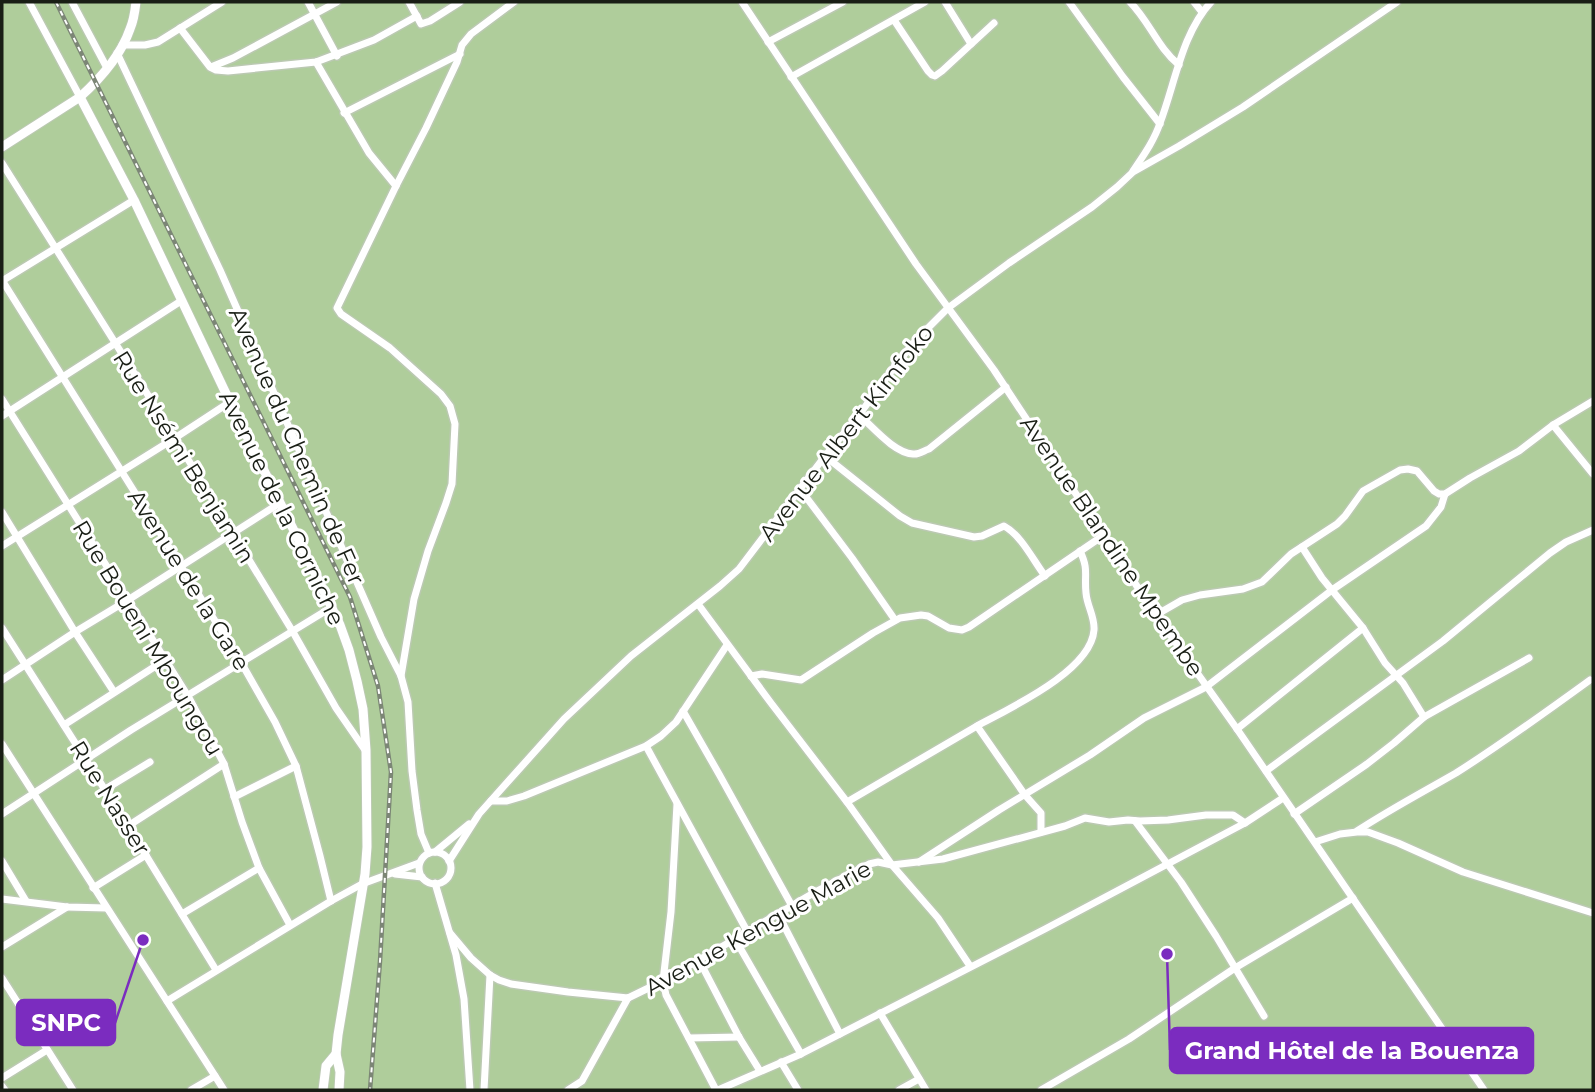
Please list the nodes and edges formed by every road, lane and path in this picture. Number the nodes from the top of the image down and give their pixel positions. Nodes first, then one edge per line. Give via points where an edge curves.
1 (29, 2) edge
2 (72, 2) edge
3 (136, 2) edge
4 (222, 2) edge
5 (308, 2) edge
6 (337, 2) edge
7 (410, 2) edge
8 (460, 2) edge
9 (514, 2) edge
10 (743, 2) edge
11 (842, 2) edge
12 (925, 2) edge
13 (945, 2) edge
14 (1069, 2) edge
15 (1130, 2) edge
16 (1194, 2) edge
17 (1211, 2) edge
18 (1397, 2) edge
19 (1202, 12) junction
20 (315, 15) junction
21 (417, 16) junction
22 (894, 20) junction
23 (994, 23) dead end
24 (180, 28) junction
25 (768, 42) junction
26 (971, 44) junction
27 (120, 49) junction
28 (460, 54) junction
29 (337, 56) junction
30 (316, 62) junction
31 (1180, 65) junction
32 (210, 67) junction
33 (107, 68) junction
34 (791, 77) junction
35 (80, 97) junction
36 (344, 113) junction
37 (1160, 124) junction
38 (2, 147) edge
39 (2, 163) edge
40 (1132, 172) junction
41 (396, 186) junction
42 (134, 200) junction
43 (55, 249) junction
44 (2, 281) edge
45 (181, 301) junction
46 (948, 308) junction
47 (114, 344) junction
48 (63, 377) junction
49 (1006, 387) junction
50 (2, 399) edge
51 (1593, 401) edge
52 (230, 402) junction
53 (9, 411) junction
54 (859, 415) junction
55 (2, 416) edge
56 (1553, 425) junction
57 (175, 438) junction
58 (825, 456) junction
59 (122, 471) junction
60 (1593, 474) edge
61 (800, 489) junction
62 (1445, 494) junction
63 (68, 503) junction
64 (280, 503) junction
65 (2, 512) edge
66 (1593, 530) edge
67 (232, 534) junction
68 (1104, 535) junction
69 (17, 537) junction
70 (2, 546) edge
71 (1302, 547) junction
72 (1080, 551) junction
73 (180, 566) junction
74 (1045, 576) junction
75 (1332, 590) junction
76 (128, 600) junction
77 (698, 604) junction
78 (332, 607) junction
79 (1156, 615) junction
80 (895, 620) junction
81 (2, 628) edge
82 (1363, 628) junction
83 (75, 632) junction
84 (293, 632) junction
85 (727, 645) junction
86 (1529, 658) dead end
87 (165, 660) junction
88 (242, 664) junction
89 (26, 665) junction
90 (401, 676) junction
91 (751, 676) junction
92 (1395, 676) junction
93 (2, 680) edge
94 (1590, 680) dead end
95 (1206, 687) junction
96 (114, 692) junction
97 (188, 696) junction
98 (683, 711) junction
99 (1424, 717) junction
100 (64, 725) junction
101 (977, 726) junction
102 (1237, 729) junction
103 (2, 744) edge
104 (646, 746) junction
105 (366, 750) junction
106 (85, 760) junction
107 (150, 762) dead end
108 (224, 764) junction
109 (296, 766) junction
110 (1266, 771) junction
111 (104, 790) junction
112 (33, 794) junction
113 (1025, 794) junction
114 (234, 797) junction
115 (1283, 798) junction
116 (491, 801) junction
117 (847, 802) junction
118 (677, 804) junction
119 (2, 814) edge
120 (1294, 814) junction
121 (475, 820) junction
122 (1135, 821) junction
123 (1245, 823) junction
124 (128, 826) junction
125 (1041, 832) junction
126 (1357, 832) junction
127 (1315, 842) junction
128 (432, 852) junction
129 (146, 856) junction
130 (2, 861) edge
131 (449, 861) junction
132 (918, 862) junction
133 (419, 863) junction
134 (1167, 863) junction
135 (892, 865) junction
136 (259, 868) junction
137 (391, 874) junction
138 (422, 877) junction
139 (435, 883) junction
140 (362, 884) junction
141 (93, 888) junction
142 (1353, 898) junction
143 (2, 899) edge
144 (26, 901) junction
145 (331, 901) junction
146 (792, 906) junction
147 (67, 907) junction
148 (106, 908) junction
149 (1593, 913) edge
150 (182, 914) junction
151 (778, 914) junction
152 (290, 925) junction
153 (747, 931) junction
154 (450, 933) junction
155 (735, 939) junction
156 (2, 947) edge
157 (699, 960) junction
158 (970, 966) junction
159 (1235, 968) junction
160 (216, 970) junction
161 (490, 975) junction
162 (2, 978) edge
163 (663, 981) junction
164 (628, 998) junction
165 (167, 1001) junction
166 (880, 1013) junction
167 (1264, 1016) dead end
168 (840, 1034) junction
169 (739, 1037) junction
170 (689, 1038) junction
171 (47, 1050) junction
172 (336, 1054) junction
173 (801, 1054) junction
174 (781, 1062) junction
175 (760, 1071) junction
176 (215, 1076) junction
177 (2, 1079) edge
178 (919, 1079) junction
179 (2, 1086) edge
180 (5, 1090) edge
181 (73, 1090) edge
182 (191, 1090) edge
183 (223, 1090) edge
184 (323, 1090) edge
185 (339, 1090) edge
186 (470, 1090) edge
187 (484, 1090) edge
188 (568, 1090) edge
189 (717, 1090) edge
190 (798, 1090) edge
191 (899, 1090) edge
192 (926, 1090) edge
193 (1041, 1090) edge
194 (1484, 1090) edge

1 - 35 street, Avenue de la Corniche
2 - 33 street
3 - 27 street via 134,20
4 - 24 street
5 - 20 street
6 - 20 street
7 - 21 street
8 - 21 street via 421,24
9 - 28 street via 471,34
10 - 25 street, Avenue Blandine Mpembe
11 - 25 street
12 - 22 street
13 - 26 street
14 - 37 street
15 - 31 street via 1164,51
16 - 19 street
17 - 19 street
18 - 40 street, Avenue Albert Kimfoko via 1243,107
19 - 31 street
20 - 29 street
20 - 32 street
21 - 29 street
22 - 26 street via 935,76
22 - 34 street
23 - 26 street
24 - 27 street via 158,42
24 - 32 street
25 - 34 street, Avenue Blandine Mpembe
27 - 33 street
27 - 90 street, Avenue du Chemin de Fer
28 - 36 street
28 - 41 street
29 - 30 street
30 - 32 street via 229,71
30 - 36 street
31 - 37 street
33 - 35 street
34 - 46 street, Avenue Blandine Mpembe
35 - 38 street
35 - 42 street, Avenue de la Corniche
36 - 41 street
37 - 40 street
39 - 43 street, Rue Nsémi Benjamin
40 - 46 street, Avenue Albert Kimfoko via 1091,207
41 - 90 street via 337,308 441,394 456,424 452,484 414,599
42 - 43 street
42 - 45 street, Avenue de la Corniche
43 - 44 street
43 - 47 street, Rue Nsémi Benjamin
44 - 48 street, Avenue de la Gare
45 - 47 street
45 - 52 street, Avenue de la Corniche
46 - 49 street, Avenue Blandine Mpembe
46 - 54 street, Avenue Albert Kimfoko via 910,346
47 - 48 street
47 - 57 street, Rue Nsémi Benjamin
48 - 53 street
48 - 59 street, Avenue de la Gare
49 - 54 street via 917,455 888,442
49 - 68 street, Avenue Blandine Mpembe
50 - 53 street, Rue Boueni Mboungou
51 - 56 street
52 - 57 street
52 - 64 street, Avenue de la Corniche
53 - 55 street
53 - 63 street, Rue Boueni Mboungou
54 - 58 street, Avenue Albert Kimfoko
56 - 60 street
56 - 62 street via 1519,452
57 - 59 street
57 - 67 street, Rue Nsémi Benjamin
58 - 61 street, Avenue Albert Kimfoko
58 - 74 street via 912,523 974,537 1004,526
59 - 63 street
59 - 73 street, Avenue de la Gare
61 - 77 street, Avenue Albert Kimfoko via 739,569
61 - 80 street
62 - 71 street via 1434,491 1417,471 1400,470 1363,491 1345,516
62 - 75 street via 1426,526
63 - 69 street
63 - 76 street, Rue Boueni Mboungou
64 - 67 street
64 - 78 street, Avenue de la Corniche
65 - 69 street
66 - 92 street via 1550,553
67 - 73 street
67 - 84 street, Rue Nsémi Benjamin
68 - 72 street
68 - 79 street, Avenue Blandine Mpembe
69 - 70 street
69 - 83 street
71 - 75 street
71 - 79 street via 1262,582 1182,600
72 - 74 street
72 - 101 street via 1087,570 1086,594 1094,631 1087,648 1060,678
73 - 76 street
73 - 88 street, Avenue de la Gare
74 - 80 street via 962,630 928,616
75 - 82 street
75 - 95 street
76 - 83 street
76 - 87 street, Rue Boueni Mboungou
77 - 85 street
77 - 116 street, Avenue Albert Kimfoko via 631,656 564,719
78 - 84 street
78 - 105 street, Avenue de la Corniche via 358,681
79 - 95 street, Avenue Blandine Mpembe
80 - 91 street via 801,680
81 - 89 street, Rue Nasser
82 - 92 street
82 - 102 street
83 - 89 street
83 - 96 street
84 - 88 street
84 - 105 street, Rue Nsémi Benjamin
85 - 91 street
85 - 98 street
86 - 99 street
87 - 96 street
87 - 97 street, Rue Boueni Mboungou
88 - 97 street
88 - 109 street, Avenue de la Gare
89 - 93 street
89 - 100 street, Rue Nasser
90 - 128 street, Avenue du Chemin de Fer via 408,702 419,824
91 - 117 street
92 - 99 street
92 - 110 street
94 - 126 street via 1506,740
95 - 102 street, Avenue Blandine Mpembe
95 - 113 street via 1144,718
96 - 100 street
97 - 106 street
97 - 108 street, Rue Boueni Mboungou
98 - 104 street
98 - 146 street
99 - 120 street via 1367,764
100 - 106 street, Rue Nasser
101 - 113 street
101 - 117 street
102 - 110 street, Avenue Blandine Mpembe
103 - 112 street
104 - 116 street via 524,796
104 - 118 street
105 - 140 street, Avenue de la Corniche via 367,847
106 - 111 street, Rue Nasser
106 - 112 street
107 - 111 street
108 - 114 street, Rue Boueni Mboungou
108 - 124 street
109 - 114 street
109 - 145 street, Avenue de la Gare
110 - 115 street, Avenue Blandine Mpembe
111 - 124 street, Rue Nasser
112 - 119 street
112 - 141 street
113 - 125 street via 1041,813
113 - 132 street
114 - 136 street, Rue Boueni Mboungou
115 - 120 street, Avenue Blandine Mpembe
115 - 123 street
116 - 121 street, Avenue Albert Kimfoko
117 - 135 street
118 - 153 street
118 - 163 street
120 - 127 street, Avenue Blandine Mpembe
121 - 128 street, Avenue Albert Kimfoko
121 - 131 street, Avenue Albert Kimfoko
122 - 123 street, Avenue Kengue Marie via 1221,815
122 - 125 street, Avenue Kengue Marie via 1085,818
122 - 134 street
123 - 134 street
124 - 129 street, Rue Nasser
125 - 132 street, Avenue Kengue Marie
126 - 127 street
126 - 149 street via 1380,836 1462,872
127 - 142 street, Avenue Blandine Mpembe
128 - 131 street
128 - 133 street
129 - 141 street
129 - 150 street, Rue Nasser
130 - 144 street
131 - 139 street via 449,874
132 - 135 street, Avenue Kengue Marie
133 - 137 street
133 - 138 street
134 - 158 street
134 - 159 street
135 - 146 street, Avenue Kengue Marie via 878,862 860,867
135 - 158 street via 938,918
136 - 150 street
136 - 152 street, Rue Boueni Mboungou
137 - 138 street
137 - 140 street
138 - 139 street
139 - 154 street
140 - 145 street
140 - 172 street, Avenue de la Corniche
141 - 148 street
142 - 159 street
142 - 194 street, Avenue Blandine Mpembe
143 - 144 street
144 - 147 street
145 - 152 street
146 - 151 street, Avenue Kengue Marie
147 - 148 street
147 - 156 street
148 - 165 street
150 - 160 street, Rue Nasser
151 - 153 street, Avenue Kengue Marie
151 - 168 street
152 - 160 street
153 - 155 street, Avenue Kengue Marie
154 - 161 street, Avenue Kengue Marie
154 - 186 street via 464,999
155 - 157 street, Avenue Kengue Marie
155 - 173 street
157 - 163 street, Avenue Kengue Marie
157 - 169 street
158 - 166 street
159 - 167 street
159 - 193 street via 1129,1039
160 - 165 street
161 - 164 street, Avenue Kengue Marie via 511,984
161 - 187 street
162 - 171 street
163 - 164 street, Avenue Kengue Marie
163 - 170 street
164 - 188 street via 582,1081
165 - 176 street
166 - 168 street
166 - 178 street
168 - 173 street
169 - 170 street
169 - 175 street
170 - 189 street
171 - 177 street
171 - 181 street
172 - 184 street, Avenue de la Corniche via 326,1066
172 - 185 street, Avenue de la Corniche
173 - 174 street
174 - 175 street
174 - 190 street
175 - 189 street
176 - 182 street
176 - 183 street
178 - 191 street
178 - 192 street
179 - 180 street

